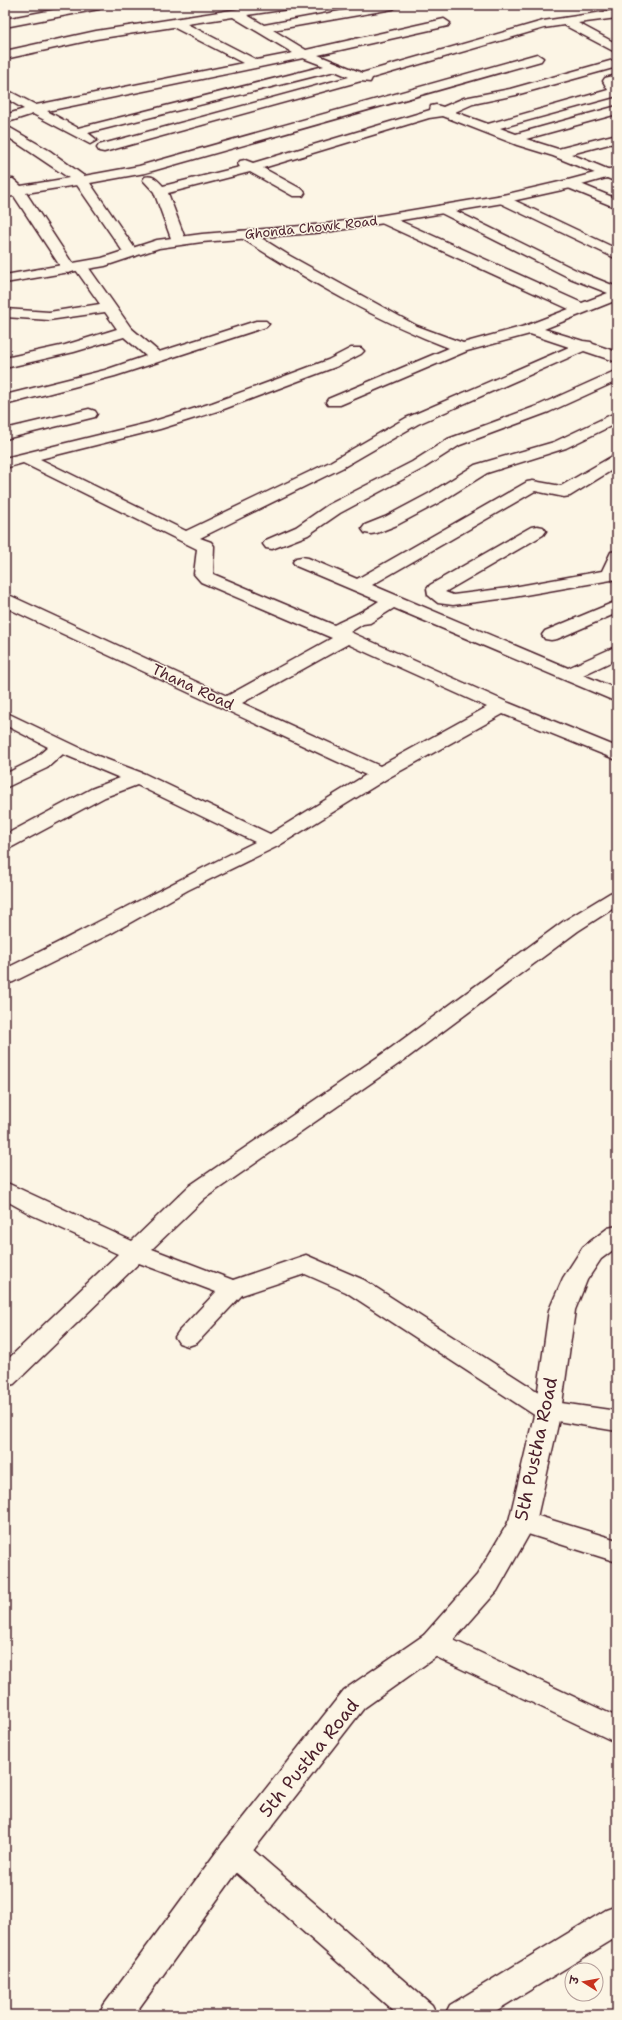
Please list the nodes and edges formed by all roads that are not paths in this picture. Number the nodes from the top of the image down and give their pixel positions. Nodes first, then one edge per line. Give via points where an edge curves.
1 (99, 5) edge
2 (288, 5) edge
3 (393, 5) edge
4 (234, 13) junction
5 (616, 15) edge
6 (565, 21) junction
7 (173, 22) junction
8 (5, 23) edge
9 (444, 23) dead end
10 (261, 28) junction
11 (617, 49) edge
12 (304, 54) junction
13 (5, 55) edge
14 (537, 58) dead end
15 (253, 63) junction
16 (617, 63) edge
17 (336, 67) junction
18 (362, 77) junction
19 (617, 80) edge
20 (5, 93) edge
21 (403, 96) junction
22 (36, 109) junction
23 (617, 110) edge
24 (443, 112) junction
25 (5, 120) edge
26 (486, 128) junction
27 (5, 129) edge
28 (175, 129) junction
29 (78, 132) junction
30 (515, 138) junction
31 (617, 138) edge
32 (104, 148) junction
33 (216, 149) junction
34 (558, 153) junction
35 (252, 167) junction
36 (140, 170) junction
37 (614, 175) edge
38 (5, 180) edge
39 (82, 180) junction
40 (571, 184) junction
41 (160, 191) junction
42 (12, 192) edge
43 (298, 193) dead end
44 (503, 199) junction
45 (617, 204) edge
46 (444, 209) junction
47 (384, 219) junction
48 (245, 234) junction
49 (180, 241) junction
50 (131, 253) junction
51 (617, 254) edge
52 (75, 268) junction
53 (5, 279) edge
54 (617, 294) edge
55 (109, 307) junction
56 (582, 309) junction
57 (5, 313) edge
58 (49, 316) junction
59 (261, 324) dead end
60 (5, 327) edge
61 (530, 329) junction
62 (126, 331) junction
63 (586, 345) junction
64 (462, 348) junction
65 (356, 351) dead end
66 (617, 356) edge
67 (156, 358) junction
68 (5, 363) edge
69 (617, 375) edge
70 (5, 400) edge
71 (334, 402) dead end
72 (89, 414) dead end
73 (617, 417) edge
74 (5, 434) edge
75 (25, 458) junction
76 (617, 460) edge
77 (5, 463) edge
78 (371, 529) dead end
79 (537, 530) dead end
80 (186, 538) junction
81 (272, 544) dead end
82 (617, 556) edge
83 (302, 562) dead end
84 (613, 575) edge
85 (358, 586) junction
86 (5, 600) edge
87 (392, 601) junction
88 (617, 606) edge
89 (341, 635) junction
90 (551, 635) dead end
91 (617, 652) edge
92 (568, 675) junction
93 (617, 696) edge
94 (228, 704) junction
95 (502, 707) junction
96 (5, 719) edge
97 (60, 746) junction
98 (612, 746) edge
99 (381, 774) junction
100 (138, 778) junction
101 (5, 782) edge
102 (271, 842) junction
103 (5, 843) edge
104 (617, 897) edge
105 (5, 977) edge
106 (5, 1190) edge
107 (617, 1234) edge
108 (136, 1252) junction
109 (233, 1289) junction
110 (188, 1337) dead end
111 (5, 1377) edge
112 (548, 1411) junction
113 (617, 1421) edge
114 (522, 1522) junction
115 (617, 1551) edge
116 (434, 1643) junction
117 (617, 1731) edge
118 (234, 1852) junction
119 (617, 1920) edge
120 (115, 2015) edge
121 (422, 2015) edge
122 (461, 2015) edge

1 - 8 street
2 - 4 street
3 - 10 street
4 - 7 street
4 - 10 street
5 - 6 street
6 - 11 street
6 - 18 street via 542,25
7 - 13 street via 96,35
7 - 15 street
9 - 12 street
10 - 12 street
12 - 15 street
12 - 17 street
14 - 21 street
15 - 22 street
16 - 24 street via 469,101
17 - 18 street
17 - 29 street
18 - 21 street
18 - 28 street
19 - 26 street via 609,81 616,92
20 - 22 street
21 - 24 street
21 - 33 street
22 - 25 street
22 - 29 street
23 - 30 street
24 - 26 street
24 - 35 street via 428,114
26 - 30 street
27 - 39 street
28 - 32 street
28 - 33 street
29 - 32 street
30 - 34 street
31 - 34 street
32 - 36 street
33 - 35 street
33 - 36 street
34 - 37 street
35 - 41 street
35 - 43 street
36 - 39 street
36 - 41 street
37 - 40 street, Ghonda Chowk Road
38 - 42 street
39 - 42 street
39 - 50 street
40 - 44 street, Ghonda Chowk Road
40 - 45 street
41 - 49 street
42 - 52 street
44 - 46 street, Ghonda Chowk Road
44 - 51 street
46 - 47 street, Ghonda Chowk Road
46 - 54 street
47 - 48 street, Ghonda Chowk Road via 326,228
47 - 56 street
48 - 49 street, Ghonda Chowk Road
48 - 64 street via 412,329
49 - 50 street, Ghonda Chowk Road via 157,244
50 - 52 street, Ghonda Chowk Road
52 - 53 street, Ghonda Chowk Road
52 - 55 street
54 - 56 street
55 - 58 street
55 - 62 street
56 - 61 street
57 - 58 street
58 - 60 street
59 - 67 street
61 - 63 street
61 - 64 street
62 - 67 street
62 - 68 street via 69,350
63 - 66 street
63 - 80 street via 412,421 336,465
64 - 71 street
65 - 75 street via 333,363 211,408 154,426
67 - 70 street via 110,373
69 - 81 street via 543,410 454,442 418,465 334,509 302,531
72 - 74 street
73 - 78 street via 560,445 481,469 436,497
75 - 77 street
75 - 80 street
76 - 85 street via 564,492 533,486
79 - 84 street via 488,560 445,582 436,589 437,595 453,600
80 - 89 street via 205,546 203,574 207,578
82 - 84 street
83 - 85 street
85 - 87 street
86 - 94 street, Thana Road
87 - 89 street via 364,619 359,619
87 - 92 street
88 - 90 street
89 - 94 street
89 - 95 street
91 - 92 street
92 - 93 street
94 - 99 street, Thana Road
95 - 98 street
95 - 99 street
96 - 97 street
97 - 100 street
97 - 101 street via 40,764
99 - 102 street
100 - 102 street
100 - 103 street via 98,793
102 - 105 street
104 - 108 street via 571,926 399,1053 198,1192
106 - 108 street via 40,1209
107 - 112 street, 5th Pustha Road via 592,1253 575,1278 562,1310
108 - 109 street
108 - 111 street
109 - 110 street
109 - 112 street via 306,1264 356,1286
112 - 113 street
112 - 114 street, 5th Pustha Road
114 - 115 street
114 - 116 street, 5th Pustha Road via 487,1583
116 - 117 street
116 - 118 street, 5th Pustha Road via 354,1699
118 - 120 street, 5th Pustha Road
118 - 121 street
119 - 122 street

